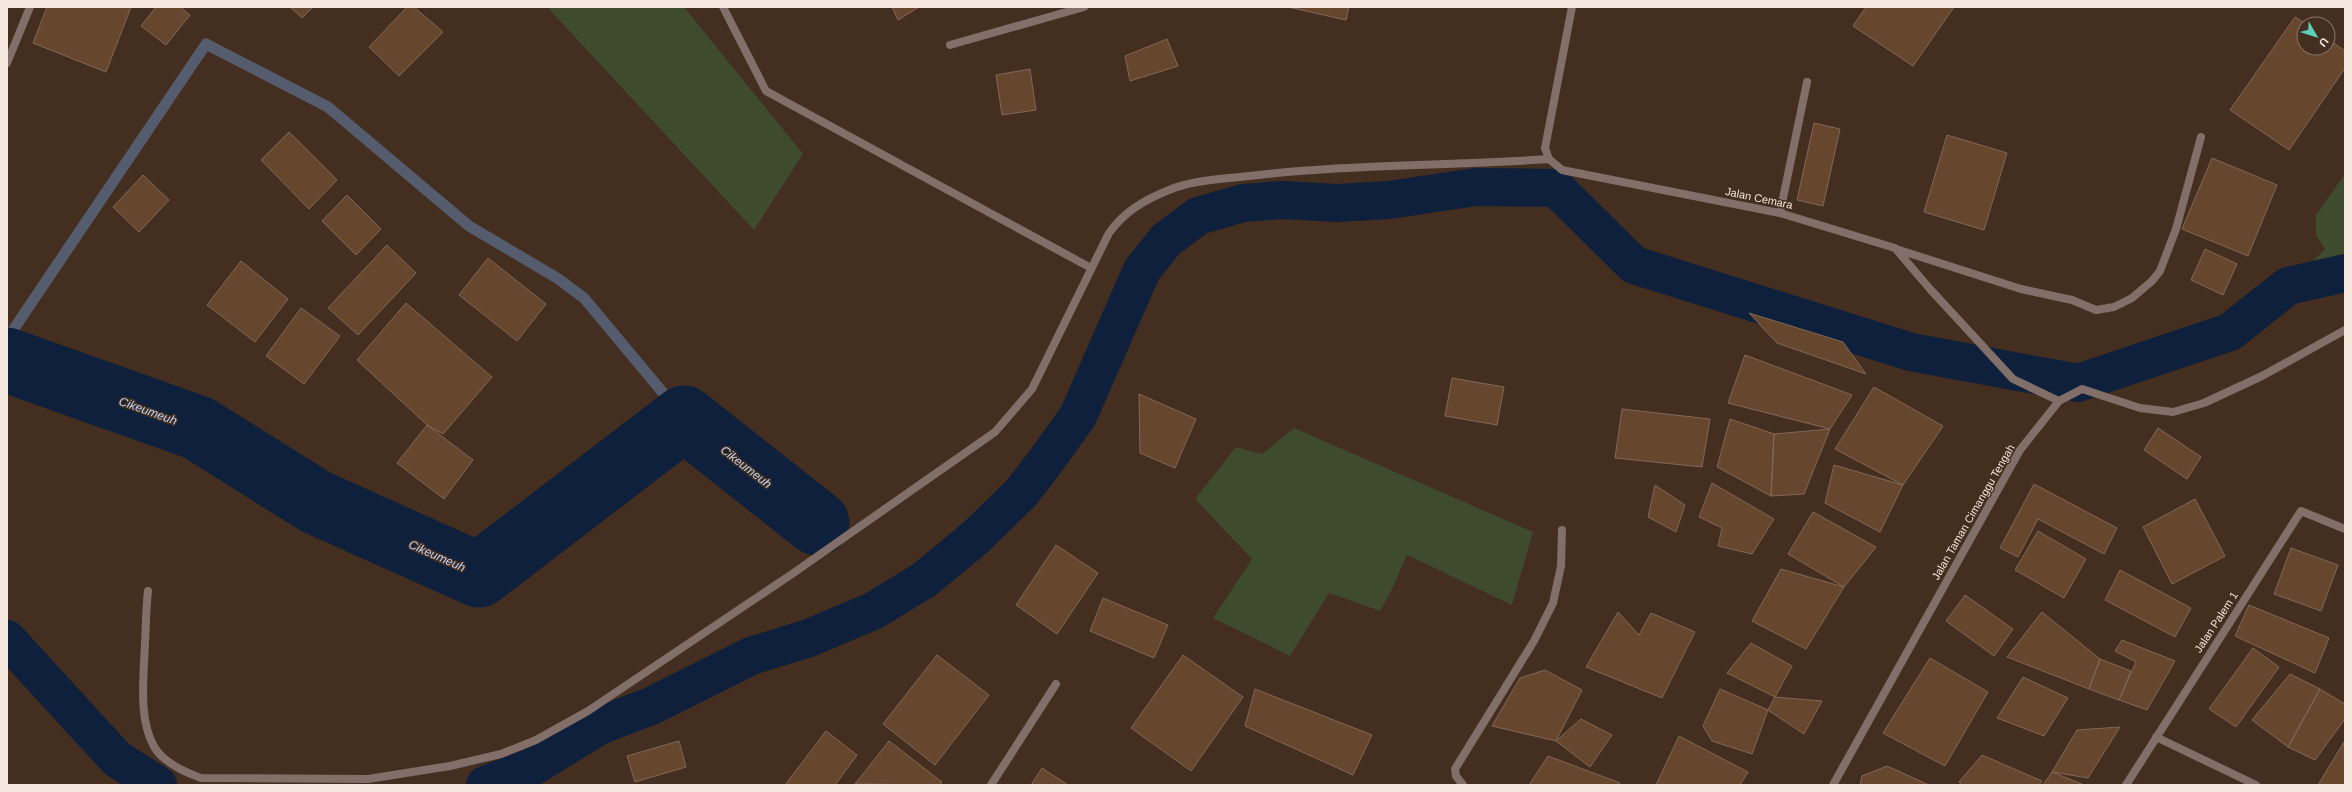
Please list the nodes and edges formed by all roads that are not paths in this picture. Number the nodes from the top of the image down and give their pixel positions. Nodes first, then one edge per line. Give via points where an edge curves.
1 (30, 7) edge
2 (723, 7) edge
3 (1084, 7) edge
4 (1572, 7) edge
5 (950, 45) dead end
6 (7, 63) edge
7 (1807, 82) dead end
8 (2201, 137) dead end
9 (1549, 159) junction
10 (1780, 213) junction
11 (1895, 248) junction
12 (1091, 268) junction
13 (2345, 330) edge
14 (2059, 401) junction
15 (2345, 529) edge
16 (1562, 530) dead end
17 (148, 590) dead end
18 (1056, 684) dead end
19 (2156, 737) junction
20 (991, 785) edge
21 (1463, 785) edge
22 (1833, 785) edge
23 (2126, 785) edge
24 (2256, 785) edge

1 - 6 street
2 - 12 street via 766,91
3 - 5 street
4 - 9 street via 1545,148
7 - 10 street
8 - 11 street, Jalan Cemara via 2176,230 2160,271 2132,298 2114,307 2096,310 2072,300 2021,289
9 - 10 street, Jalan Cemara via 1562,170
9 - 12 street via 1292,171 1170,189 1138,204 1119,218
10 - 11 street, Jalan Cemara
11 - 14 street via 2013,379
12 - 17 street via 1032,389 995,432 792,574 588,711 536,740 500,754 450,766 368,779 201,778 187,773 158,752 150,735 143,701 145,612
13 - 14 street, Jalan Taman Cimanggu Tengah via 2262,376 2210,400 2173,412 2140,408 2082,389
14 - 22 street, Jalan Taman Cimanggu Tengah via 2020,450
15 - 19 street, Jalan Palem 1 via 2301,511
16 - 21 street via 1561,566 1553,603 1534,641 1455,769 1456,776
18 - 20 street
19 - 23 street, Jalan Palem 1
19 - 24 street

